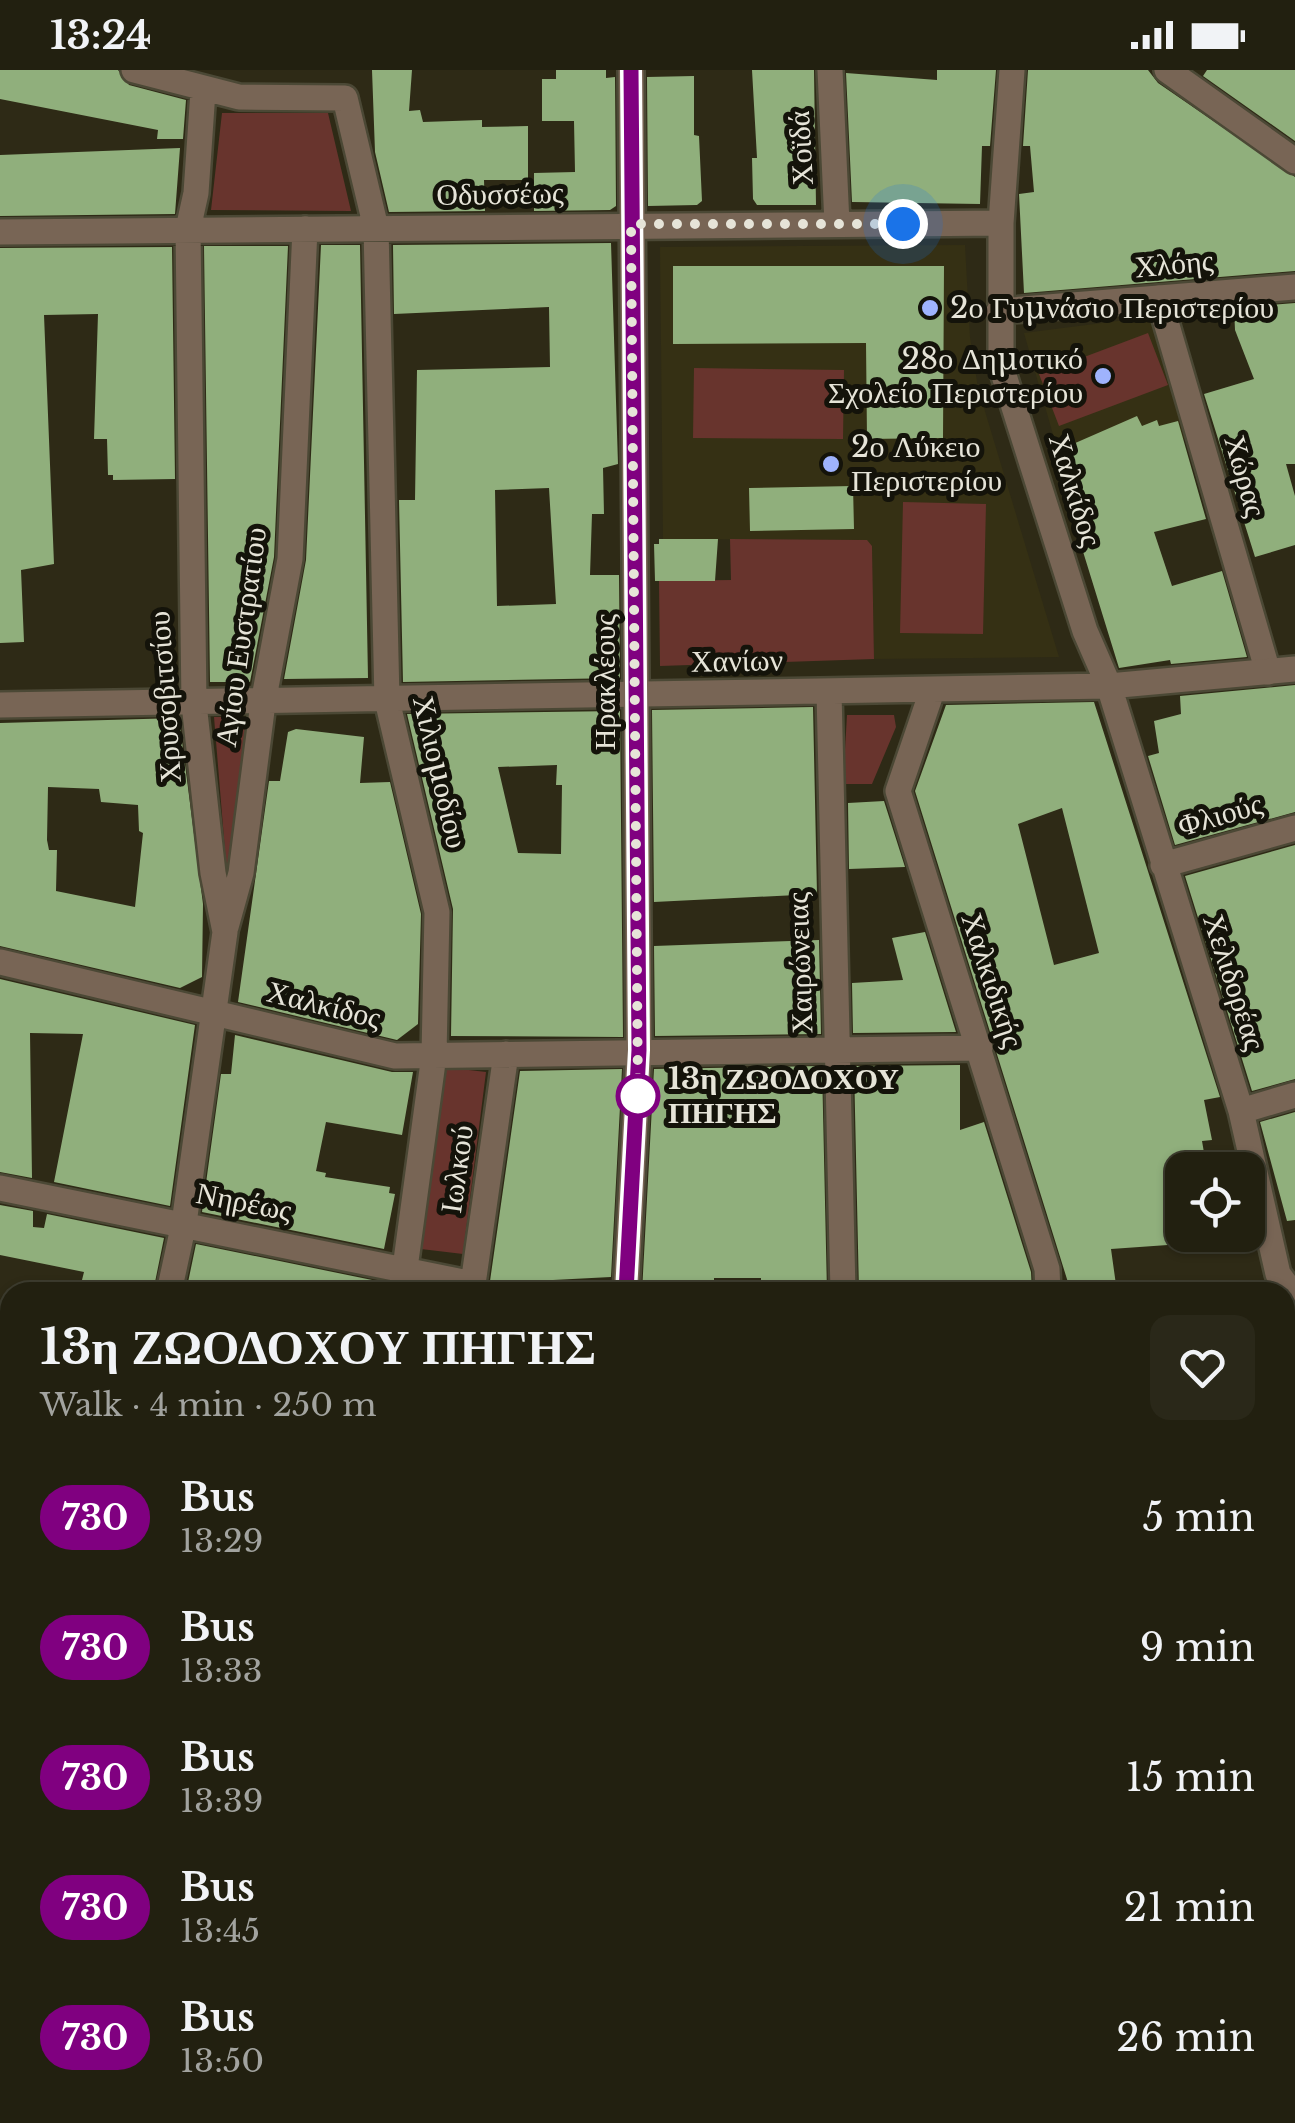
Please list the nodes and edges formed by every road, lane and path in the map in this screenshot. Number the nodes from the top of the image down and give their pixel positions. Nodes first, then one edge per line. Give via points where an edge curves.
1 (134, 70) edge
2 (631, 70) edge
3 (830, 70) edge
4 (1012, 70) edge
5 (1180, 74) edge
6 (203, 91) junction
7 (1295, 161) edge
8 (631, 224) junction
9 (838, 224) junction
10 (1000, 224) junction
11 (376, 228) junction
12 (188, 229) junction
13 (304, 229) junction
14 (0, 232) edge
15 (1295, 287) edge
16 (1159, 298) junction
17 (1000, 311) junction
18 (1295, 669) edge
19 (1268, 672) junction
20 (1109, 686) junction
21 (932, 690) junction
22 (829, 691) junction
23 (638, 696) junction
24 (388, 700) junction
25 (263, 703) junction
26 (194, 704) junction
27 (0, 705) edge
28 (1295, 828) edge
29 (1162, 865) junction
30 (225, 932) junction
31 (0, 962) edge
32 (216, 1012) junction
33 (835, 1048) junction
34 (980, 1048) junction
35 (639, 1050) junction
36 (506, 1054) junction
37 (434, 1055) junction
38 (1295, 1095) edge
39 (1240, 1111) junction
40 (0, 1188) edge
41 (184, 1223) junction
42 (406, 1268) junction
43 (1279, 1279) edge
44 (171, 1282) edge
45 (454, 1282) edge
46 (476, 1282) edge
47 (627, 1282) edge
48 (843, 1282) edge
49 (1048, 1282) edge

1 - 6 street
2 - 8 street, Ηρακλέους
3 - 9 street, Χοϊδά
4 - 10 street, Χαλκίδος
5 - 7 street
6 - 11 street, Χιλιομοδίου via 345,98
6 - 12 street, Χρυσοβιτσίου
8 - 9 street, Οδυσσέως
8 - 11 street, Οδυσσέως
8 - 23 street, Ηρακλέους
9 - 10 street, Οδυσσέως
10 - 17 street, Χαλκίδος
11 - 13 street, Οδυσσέως
11 - 24 street, Χιλιομοδίου
12 - 13 street, Οδυσσέως
12 - 14 street, Οδυσσέως
12 - 26 street, Χρυσοβιτσίου
13 - 25 street, Αγίου Ευστρατίου via 290,559
15 - 16 street, Χλόης
16 - 17 street, Χλόης
16 - 19 street, Χώρας
17 - 20 street, Χαλκίδος via 1002,366 1085,631
18 - 19 street, Χανίων
19 - 20 street, Χανίων
20 - 21 street, Χανίων
20 - 29 street, Χελιδορέας
21 - 22 street, Χανίων
21 - 34 street, Χαλκιδικής via 898,791
22 - 23 street, Χανίων
22 - 33 street, Χαιρώνειας
23 - 24 street, Χανίων
23 - 35 street, Ηρακλέους
24 - 25 street, Χανίων
24 - 37 street, Χιλιομοδίου via 437,912
25 - 26 street, Χανίων
25 - 30 street, Αγίου Ευστρατίου via 241,872
26 - 27 street, Χανίων
26 - 30 street, Χρυσοβιτσίου
28 - 29 street, Φλιούς
29 - 39 street, Χελιδορέας
30 - 32 street, Χρυσοβιτσίου
31 - 32 street, Χαλκίδος
32 - 37 street, Χαλκίδος via 395,1056
32 - 41 street, Χρυσοβιτσίου
33 - 34 street, Χαλκίδος
33 - 35 street, Χαλκίδος
33 - 48 street, Χαιρώνειας
34 - 49 street, Χαλκιδικής
35 - 36 street, Χαλκίδος
35 - 47 street, Ηρακλέους
36 - 37 street, Χαλκίδος
36 - 46 street, Ιωλκού
37 - 42 street, Χιλιομοδίου
38 - 39 street
39 - 43 street, Χελιδορέας
40 - 41 street, Νηρέως
41 - 42 street, Νηρέως
41 - 44 street, Χρυσοβιτσίου
42 - 45 street, Νηρέως

